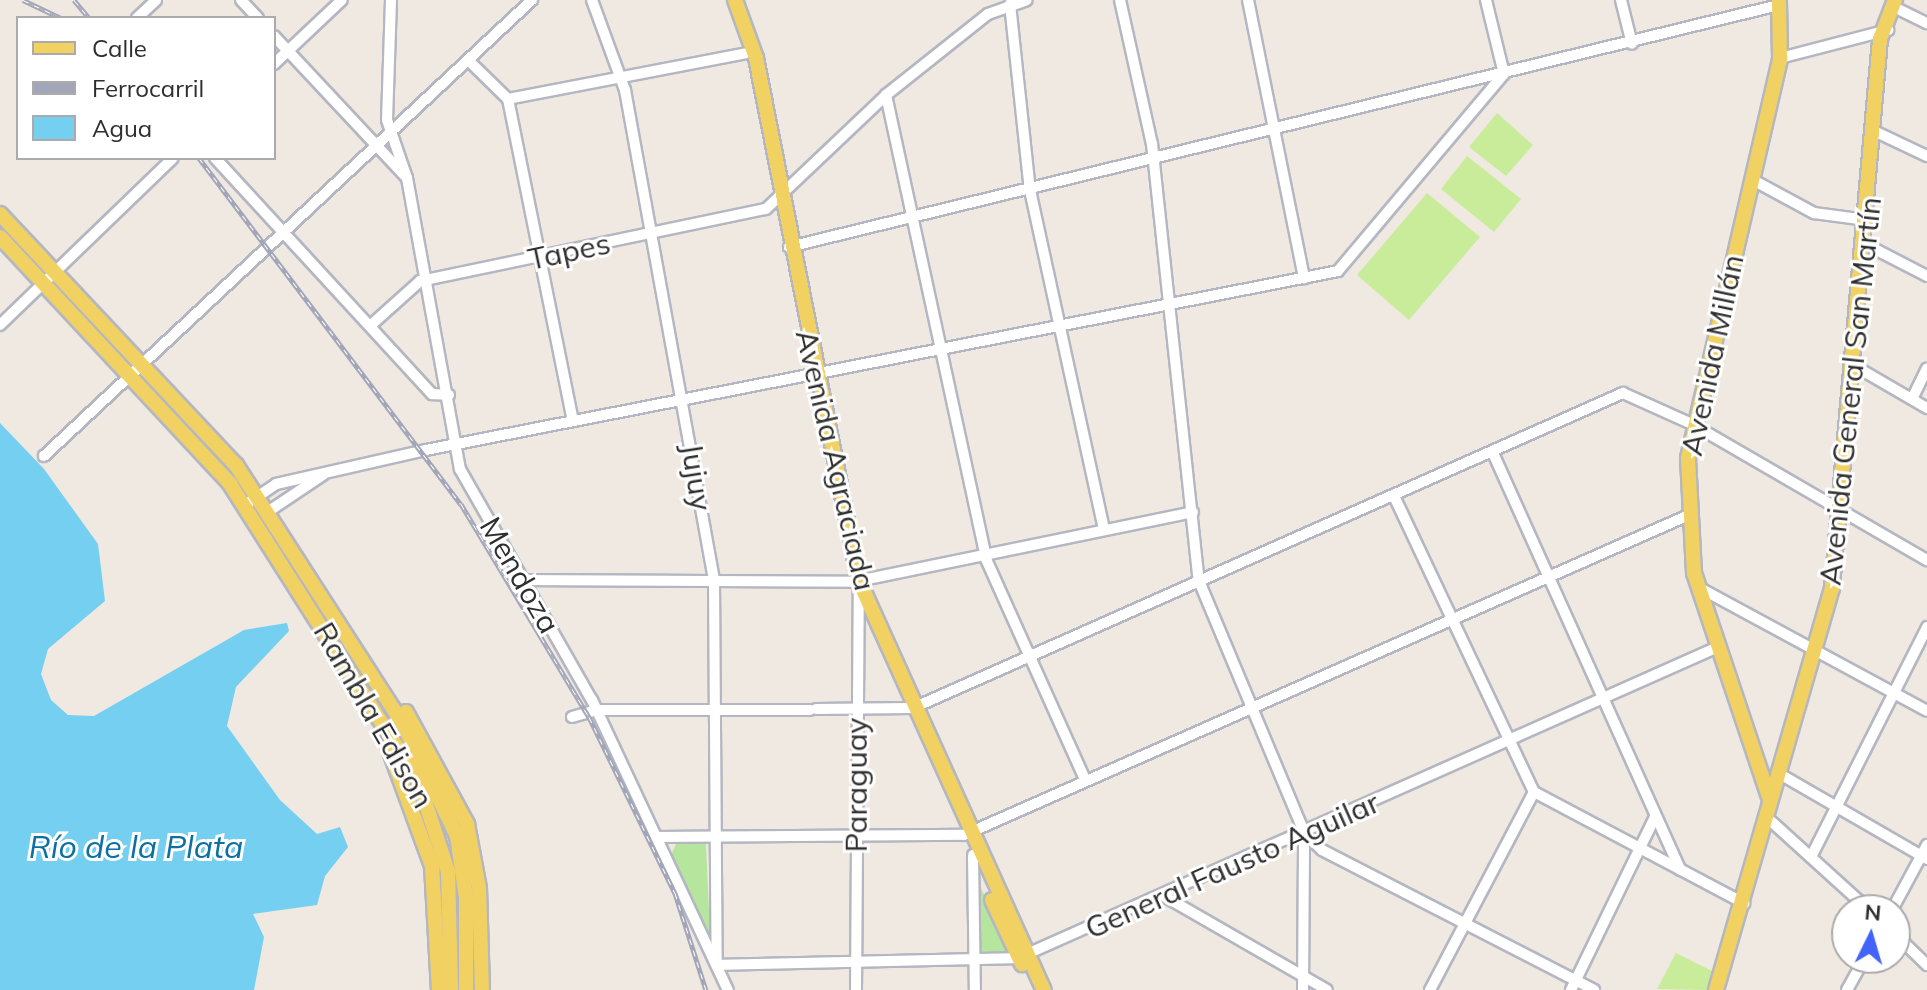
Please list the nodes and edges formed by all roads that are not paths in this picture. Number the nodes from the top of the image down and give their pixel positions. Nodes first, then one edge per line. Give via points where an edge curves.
1 (156, 0) edge
2 (241, 0) edge
3 (342, 0) edge
4 (391, 0) edge
5 (532, 0) edge
6 (592, 0) edge
7 (724, 0) edge
8 (735, 0) edge
9 (1027, 0) edge
10 (1120, 0) edge
11 (1248, 0) edge
12 (1486, 0) edge
13 (1621, 0) edge
14 (1779, 3) edge
15 (1899, 3) edge
16 (1010, 4) junction
17 (139, 16) edge
18 (256, 16) edge
19 (1927, 23) edge
20 (1886, 29) junction
21 (276, 38) edge
22 (1632, 44) junction
23 (288, 51) junction
24 (746, 53) junction
25 (1780, 58) junction
26 (468, 60) junction
27 (276, 62) edge
28 (1504, 74) junction
29 (622, 78) junction
30 (756, 81) junction
31 (886, 95) junction
32 (508, 99) junction
33 (1274, 130) junction
34 (1874, 131) junction
35 (390, 133) junction
36 (375, 146) junction
37 (1927, 156) edge
38 (171, 160) edge
39 (217, 160) edge
40 (1152, 161) junction
41 (407, 178) junction
42 (1751, 179) junction
43 (1030, 190) junction
44 (778, 196) junction
45 (0, 214) edge
46 (913, 217) junction
47 (1867, 220) junction
48 (282, 233) junction
49 (653, 234) junction
50 (0, 237) edge
51 (1865, 244) junction
52 (789, 247) junction
53 (540, 257) junction
54 (55, 272) junction
55 (1927, 276) edge
56 (1304, 278) junction
57 (427, 280) junction
58 (43, 283) junction
59 (1168, 303) junction
60 (0, 325) edge
61 (371, 325) junction
62 (1061, 325) junction
63 (942, 348) junction
64 (1853, 365) junction
65 (1927, 368) edge
66 (136, 371) junction
67 (815, 373) junction
68 (449, 395) junction
69 (684, 399) junction
70 (1912, 399) junction
71 (1927, 408) edge
72 (573, 420) junction
73 (1692, 424) junction
74 (456, 444) junction
75 (1493, 453) junction
76 (44, 456) dead end
77 (328, 472) junction
78 (257, 494) junction
79 (1394, 496) junction
80 (245, 505) junction
81 (1840, 510) junction
82 (269, 511) junction
83 (1193, 512) junction
84 (1691, 514) junction
85 (1104, 529) junction
86 (985, 554) junction
87 (1927, 560) edge
88 (1548, 577) junction
89 (521, 580) junction
90 (859, 581) junction
91 (1199, 581) junction
92 (714, 582) junction
93 (1698, 587) junction
94 (1450, 620) junction
95 (1927, 627) edge
96 (1720, 646) junction
97 (1816, 649) junction
98 (1031, 656) junction
99 (373, 677) junction
100 (1893, 692) junction
101 (1602, 699) junction
102 (913, 708) junction
103 (1250, 708) junction
104 (715, 709) junction
105 (597, 710) junction
106 (856, 710) junction
107 (1927, 711) edge
108 (376, 716) junction
109 (572, 717) dead end
110 (1506, 742) junction
111 (1757, 753) junction
112 (1781, 780) junction
113 (1086, 781) junction
114 (1534, 792) junction
115 (1769, 797) junction
116 (1836, 807) junction
117 (1655, 817) junction
118 (1772, 822) junction
119 (967, 830) junction
120 (1304, 832) junction
121 (716, 836) junction
122 (856, 836) junction
123 (659, 837) junction
124 (1927, 845) edge
125 (1640, 849) junction
126 (1322, 850) junction
127 (973, 855) junction
128 (1304, 856) junction
129 (1811, 857) junction
130 (1924, 858) edge
131 (1756, 859) junction
132 (1680, 870) junction
133 (1851, 894) edge
134 (1902, 894) edge
135 (1162, 895) junction
136 (1744, 903) junction
137 (1465, 923) junction
138 (1911, 950) edge
139 (1023, 956) junction
140 (856, 962) junction
141 (975, 962) junction
142 (717, 965) junction
143 (1927, 965) edge
144 (458, 971) junction
145 (1303, 977) junction
146 (1574, 985) edge
147 (439, 990) edge
148 (451, 990) edge
149 (466, 990) edge
150 (482, 990) edge
151 (728, 990) edge
152 (856, 990) edge
153 (975, 990) edge
154 (1034, 990) edge
155 (1044, 990) edge
156 (1303, 990) edge
157 (1327, 990) edge
158 (1430, 990) edge
159 (1594, 990) edge
160 (1716, 990) edge

1 - 17 street
2 - 18 street
3 - 23 street
4 - 35 street
5 - 26 street
6 - 29 street, Jujuy
7 - 24 main road, Avenida Agraciada
8 - 30 main road, Avenida Agraciada via 750,33
9 - 16 street
10 - 40 street
11 - 33 street
12 - 28 street
13 - 22 street
14 - 22 street
14 - 25 main road, Avenida Millán
15 - 19 street
15 - 20 main road, Avenida General San Martín
16 - 31 street, Tapes
16 - 43 street
20 - 25 street
20 - 34 main road, Avenida General San Martín
21 - 23 street
22 - 28 street
23 - 27 street
23 - 36 street
24 - 29 street
24 - 30 main road, Avenida Agraciada
25 - 42 main road, Avenida Millán
26 - 32 street
26 - 35 street
28 - 33 street
28 - 56 street via 1338,271
29 - 32 street
29 - 49 street, Jujuy
30 - 44 main road, Avenida Agraciada
31 - 44 street, Tapes
31 - 46 street
32 - 53 street
33 - 40 street
33 - 56 street
34 - 37 street
34 - 47 main road, Avenida General San Martín
35 - 36 street
35 - 41 street, Mendoza
36 - 41 street
36 - 48 street
38 - 54 street
39 - 48 street
40 - 43 street
40 - 59 street
41 - 57 street, Mendoza
42 - 47 street via 1814,213
42 - 73 main road, Avenida Millán
43 - 46 street
43 - 62 street
44 - 49 street, Tapes via 766,209
44 - 52 main road, Avenida Agraciada
45 - 54 main road
46 - 52 street
46 - 63 street
47 - 51 main road, Avenida General San Martín
48 - 61 street
48 - 66 street
49 - 53 street, Tapes
49 - 69 street, Jujuy
50 - 58 main road
51 - 55 street
51 - 64 main road, Avenida General San Martín
52 - 67 main road, Avenida Agraciada
53 - 57 street, Tapes
53 - 72 street
54 - 58 street
54 - 66 main road
56 - 59 street
57 - 61 street, Tapes
57 - 68 street, Mendoza
58 - 60 street
58 - 66 main road
59 - 62 street
59 - 83 street
61 - 68 street via 432,394
62 - 63 street
62 - 85 street
63 - 67 street
63 - 86 street
64 - 70 street
64 - 81 main road, Avenida General San Martín
65 - 70 street
66 - 76 street
66 - 78 main road, Rambla Edison
66 - 80 main road, Rambla Edison
67 - 69 street
67 - 90 main road, Avenida Agraciada
68 - 74 street, Mendoza
69 - 72 street
69 - 92 street, Jujuy
70 - 71 street
72 - 74 street
73 - 75 street via 1623,393
73 - 81 street
73 - 84 main road, Avenida Millán
74 - 77 street
74 - 89 street, Mendoza via 465,479
75 - 79 street
75 - 88 street
77 - 78 street
77 - 82 street
78 - 80 street
78 - 82 main road, Rambla Edison
79 - 91 street
79 - 94 street
80 - 108 main road, Rambla Edison
81 - 87 street
81 - 97 main road, Avenida General San Martín
82 - 99 main road, Rambla Edison
83 - 85 street
83 - 91 street
84 - 88 street
84 - 93 main road, Avenida Millán
85 - 86 street
86 - 90 street
86 - 98 street
88 - 94 street
88 - 101 street
89 - 92 street
89 - 105 street, Mendoza
90 - 92 street
90 - 102 main road, Avenida Agraciada
90 - 106 street, Paraguay
91 - 98 street
91 - 103 street
92 - 104 street, Jujuy
93 - 96 main road, Avenida Millán
93 - 97 street
94 - 103 street
94 - 110 street
95 - 100 street
96 - 101 street, General Fausto Aguilar
96 - 111 main road, Avenida Millán
97 - 100 street
97 - 112 main road, Avenida General San Martín
98 - 102 street
98 - 113 street
99 - 144 main road, Rambla Edison via 452,819 466,898
99 - 150 main road via 392,691 425,741 467,824 479,888
100 - 107 street
100 - 116 street
101 - 110 street, General Fausto Aguilar
101 - 117 street
102 - 106 street
102 - 119 main road, Avenida Agraciada
103 - 113 street
103 - 120 street
104 - 105 street
104 - 106 street
104 - 121 street, Jujuy
105 - 109 street
105 - 123 street, Mendoza
106 - 122 street, Paraguay
108 - 144 main road, Rambla Edison via 418,780 441,840
108 - 147 main road via 425,834 436,893
110 - 114 street
110 - 120 street, General Fausto Aguilar
111 - 112 main road, Avenida Millán
111 - 115 main road, Avenida Millán
112 - 115 main road, Avenida General San Martín
112 - 116 street
112 - 118 main road, Avenida General San Martín
113 - 119 street
114 - 125 street
114 - 137 street
115 - 131 main road, Avenida General San Martín
116 - 129 street
116 - 130 street
117 - 125 street
117 - 132 street
118 - 129 street
118 - 131 main road, Avenida General San Martín
119 - 122 street
119 - 127 main road, Avenida Agraciada
119 - 139 main road, Avenida Agraciada
120 - 126 street
120 - 128 street
120 - 135 street, General Fausto Aguilar
121 - 122 street
121 - 123 street
121 - 142 street, Jujuy
122 - 140 street, Paraguay
123 - 142 street, Mendoza
124 - 130 street
125 - 132 street
125 - 146 street
126 - 128 street
126 - 137 street
127 - 139 main road, Avenida Agraciada
127 - 141 street
128 - 145 street
129 - 133 street
130 - 134 street
131 - 136 main road, Avenida General San Martín
132 - 136 street
135 - 139 street, General Fausto Aguilar
135 - 145 street
136 - 160 main road, Avenida General San Martín
137 - 146 street
137 - 158 street
138 - 143 street
139 - 141 street, General Fausto Aguilar
139 - 154 main road, Avenida Agraciada
139 - 155 main road, Avenida Agraciada
140 - 141 street, General Fausto Aguilar
140 - 142 street, General Fausto Aguilar
140 - 152 street, Paraguay
141 - 153 street
142 - 151 street, Mendoza
144 - 148 main road, Rambla Edison
144 - 149 main road, Rambla Edison
145 - 156 street
145 - 157 street
146 - 159 street

